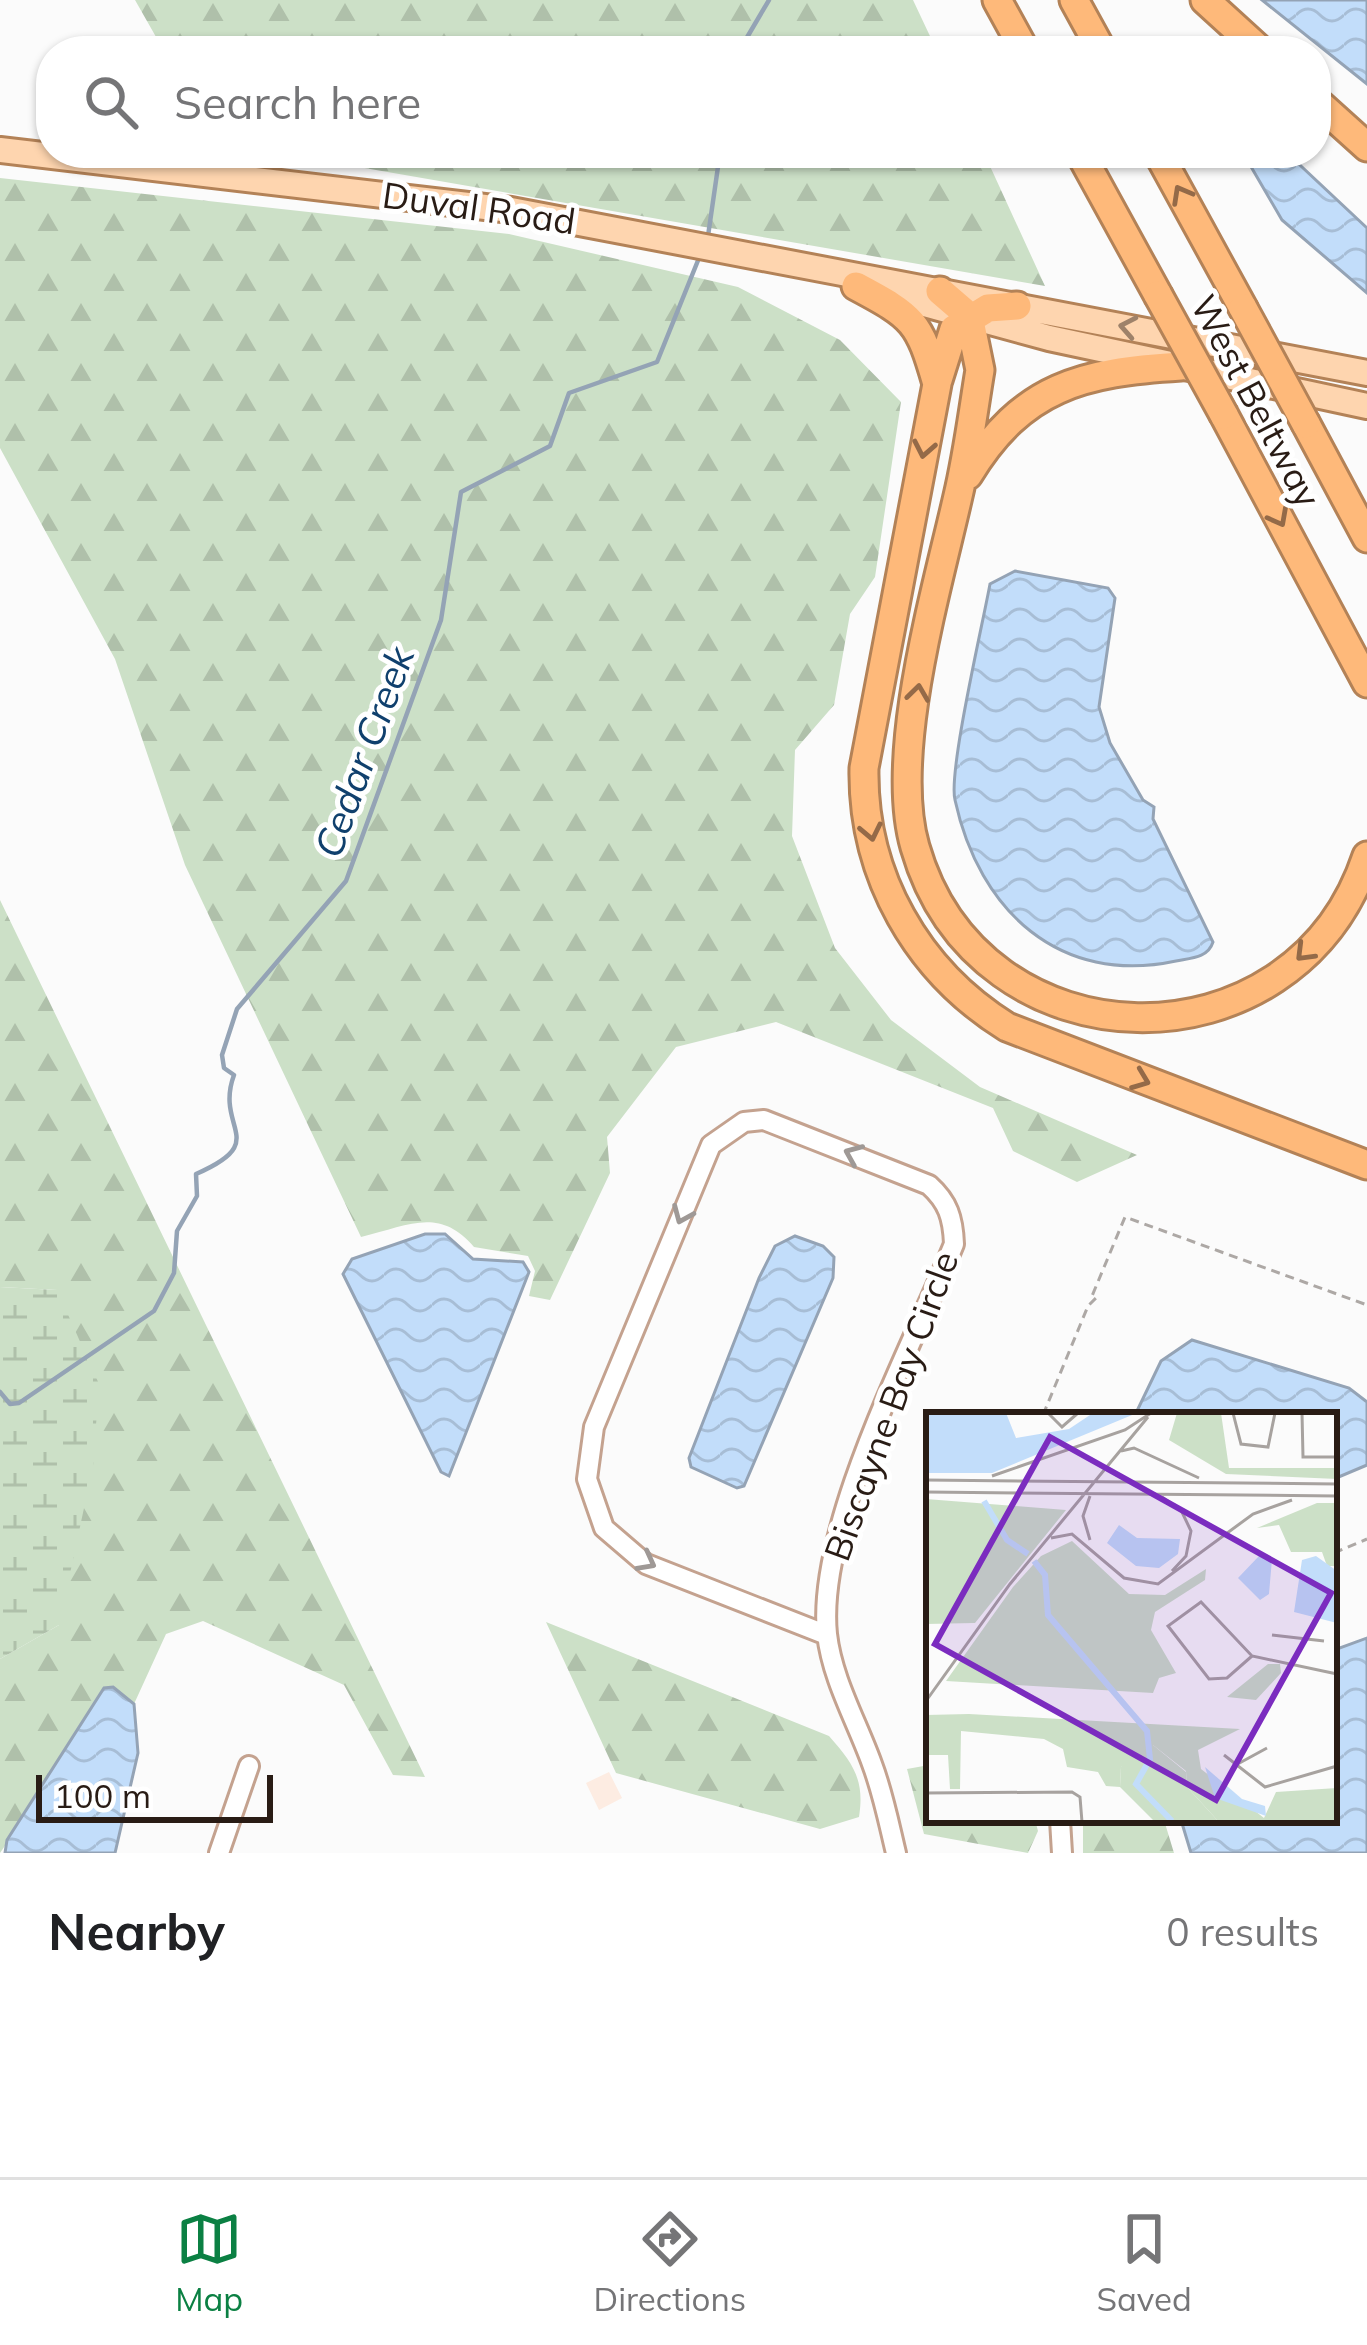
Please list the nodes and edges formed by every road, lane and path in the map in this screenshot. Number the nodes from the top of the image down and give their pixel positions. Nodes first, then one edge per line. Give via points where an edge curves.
1 (997, 0) edge
2 (1074, 0) edge
3 (1205, 0) edge
4 (1016, 36) edge
5 (1094, 36) edge
6 (1245, 36) edge
7 (1331, 115) edge
8 (1367, 147) edge
9 (0, 150) edge
10 (36, 154) edge
11 (156, 168) edge
12 (1089, 168) edge
13 (1166, 168) edge
14 (742, 253) junction
15 (856, 286) junction
16 (940, 291) junction
17 (1017, 306) junction
18 (969, 316) junction
19 (1181, 366) junction
20 (1367, 373) edge
21 (937, 384) junction
22 (1367, 406) edge
23 (960, 488) junction
24 (1367, 538) edge
25 (1361, 671) edge
26 (1367, 702) edge
27 (1367, 856) edge
28 (1367, 1165) edge
29 (1367, 1305) edge
30 (1044, 1412) edge
31 (1367, 1538) edge
32 (1337, 1552) edge
33 (827, 1635) junction
34 (249, 1766) dead end
35 (1060, 1823) edge
36 (224, 1852) edge
37 (896, 1853) edge
38 (1062, 1853) edge

1 - 4 highway
2 - 5 highway
3 - 6 highway
7 - 8 highway
9 - 10 main road, Duval Road
11 - 14 main road, Duval Road via 512,209
12 -> 25 highway, West Beltway, bridge
24 -> 13 highway, West Beltway, bridge
14 - 15 main road
14 - 16 main road
15 - 18 main road
15 - 21 highway via 923,333
16 - 17 main road
16 - 18 highway
17 - 18 highway
20 -> 17 main road
18 - 19 main road
18 - 21 highway via 953,329
18 - 23 highway via 980,370
19 - 22 main road
19 - 23 highway via 1094,374 1058,387 989,440
21 -> 28 highway via 864,768 876,858 903,922 961,995 1007,1027
27 -> 23 highway via 1332,923 1295,963 1208,1010 1147,1021 1083,1011 1037,996 987,961 938,904 909,814 916,698
25 - 26 highway, West Beltway
29 - 30 path via 1125,1217
31 - 32 path
33 -> 33 street, Biscayne Bay Circle via 835,1540 954,1244 949,1210 929,1185 782,1124 744,1122 711,1145 594,1427 587,1479 604,1528 646,1564
33 - 37 street
34 - 36 street
35 - 38 street

